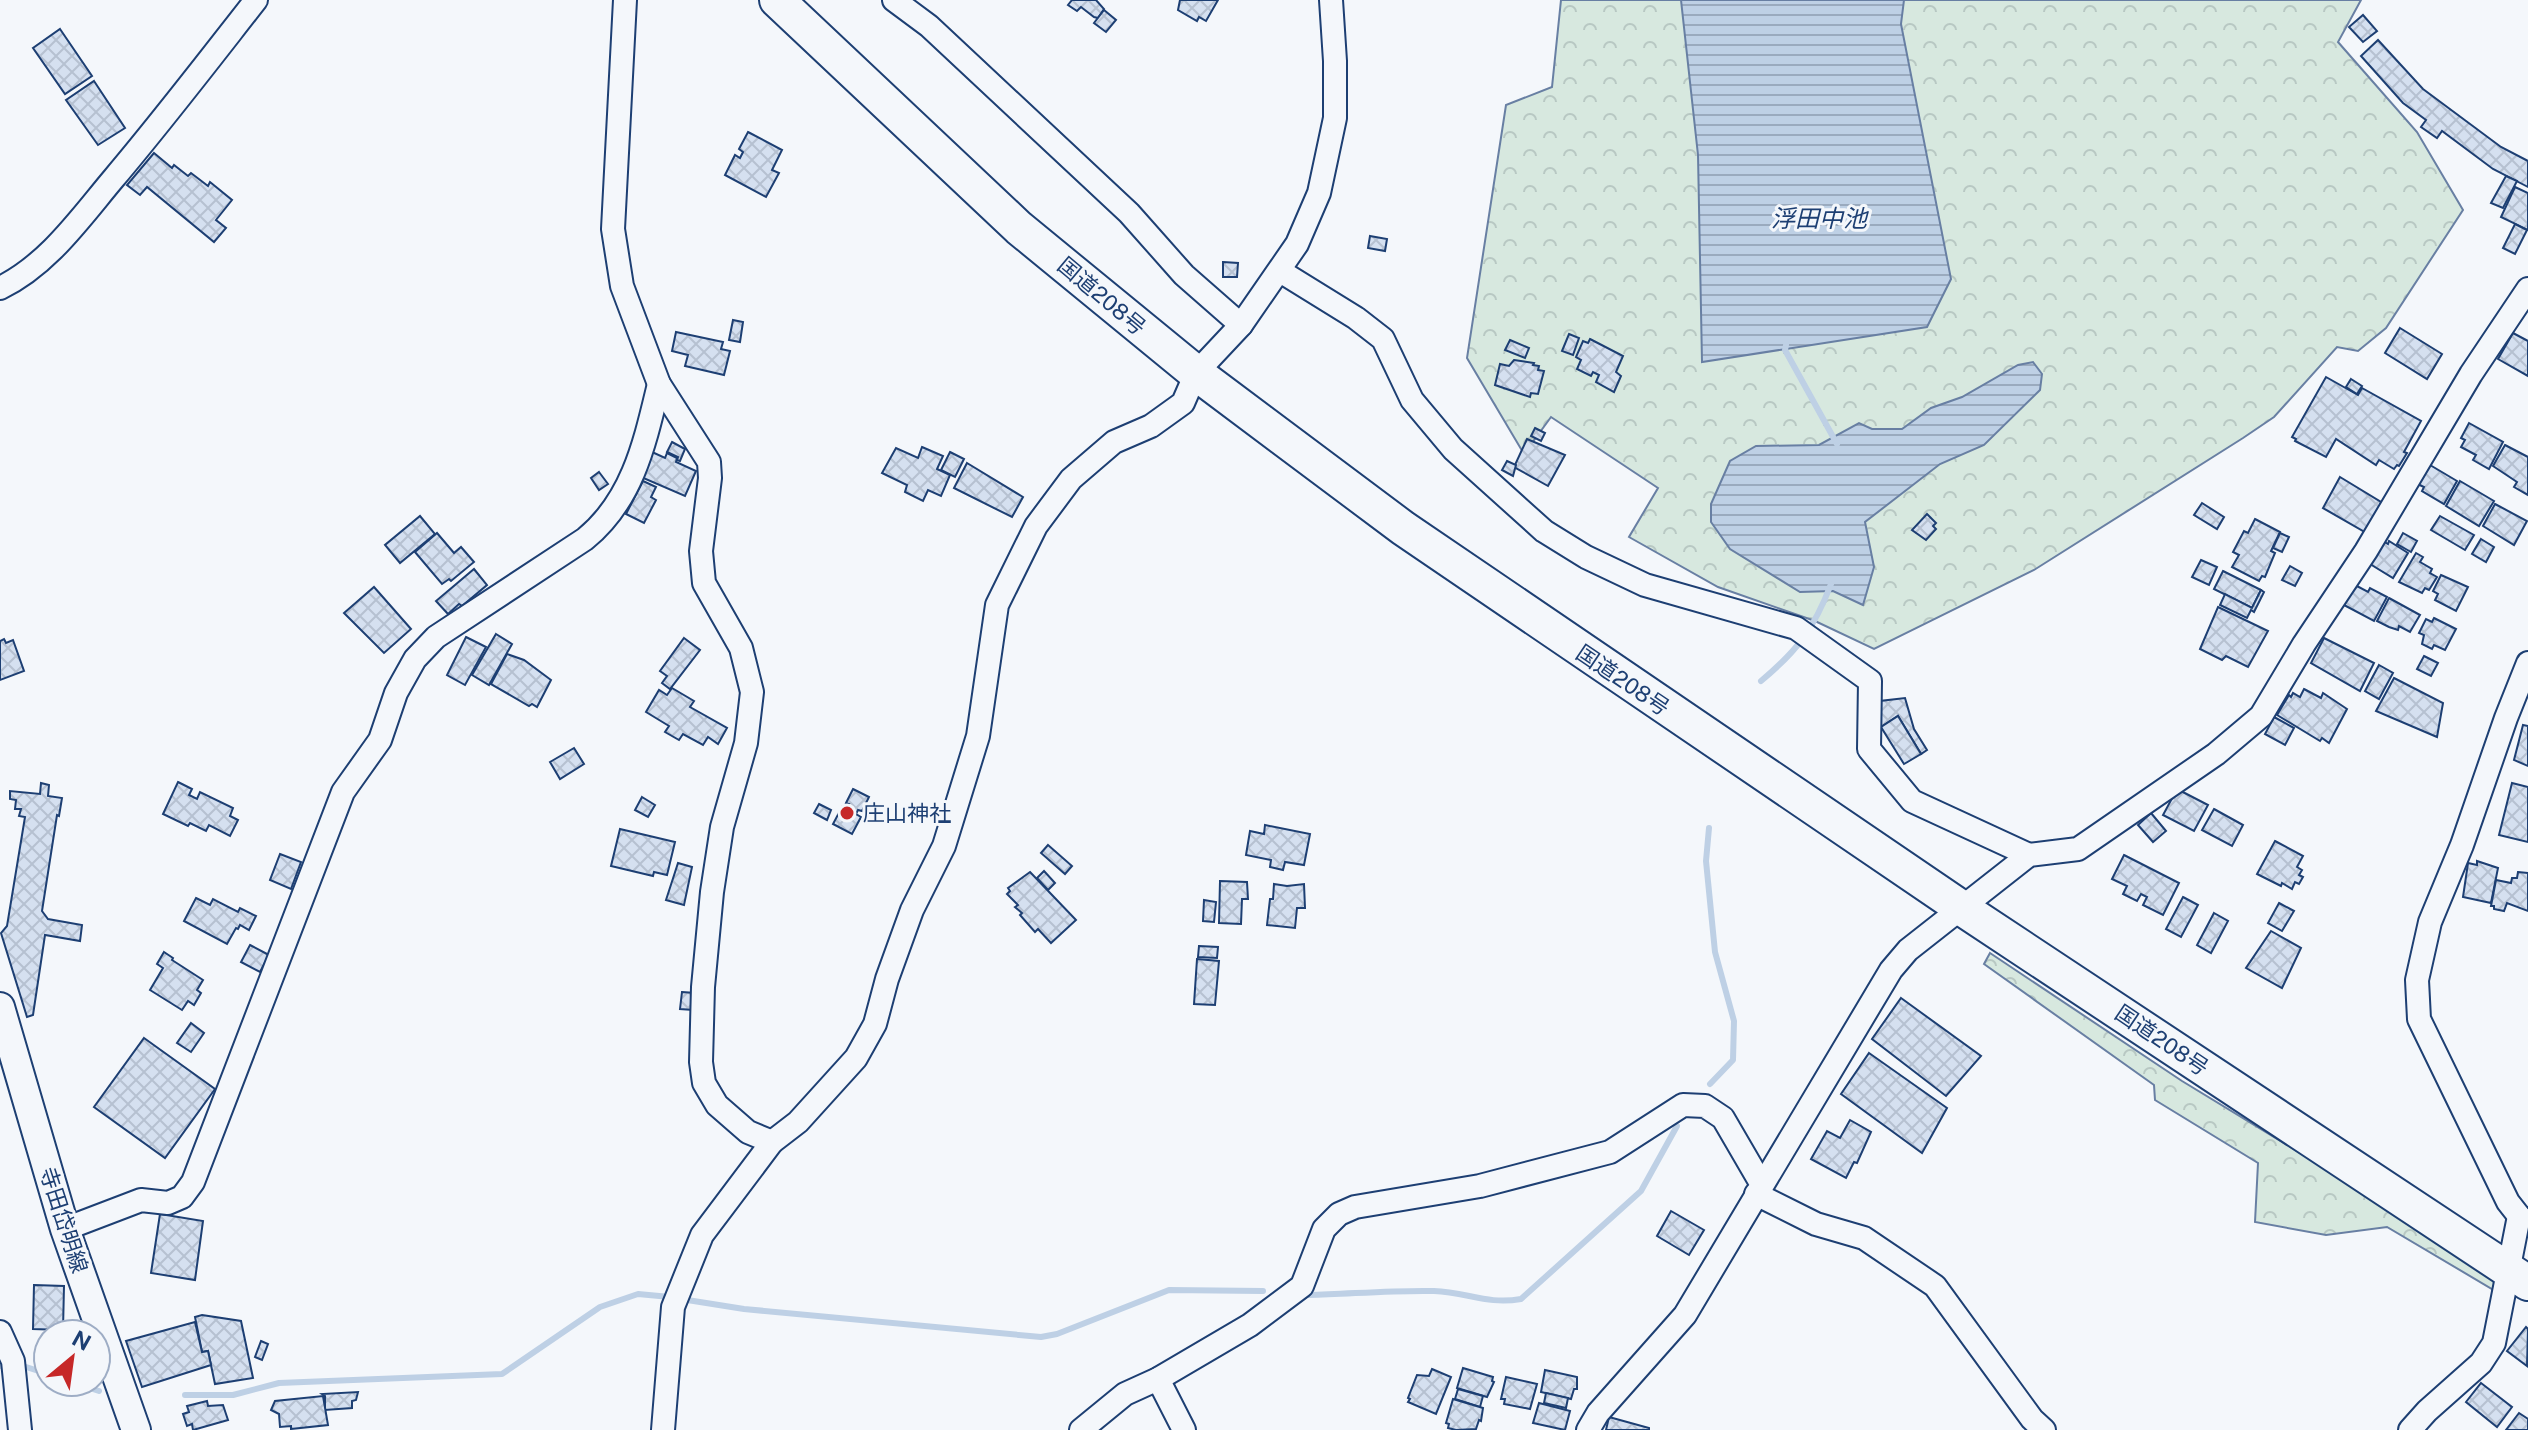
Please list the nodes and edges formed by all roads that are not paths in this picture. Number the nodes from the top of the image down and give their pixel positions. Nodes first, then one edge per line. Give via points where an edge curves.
1 (256, 0) edge
2 (625, 0) edge
3 (777, 0) edge
4 (894, 0) edge
5 (1331, 0) edge
6 (1280, 271) junction
7 (0, 288) edge
8 (2528, 289) edge
9 (1241, 325) junction
10 (1196, 373) junction
11 (659, 384) junction
12 (2528, 663) edge
13 (2029, 855) junction
14 (1963, 909) junction
15 (0, 1007) edge
16 (772, 1142) junction
17 (1759, 1190) junction
18 (2523, 1214) edge
19 (65, 1229) junction
20 (2518, 1276) edge
21 (0, 1332) edge
22 (1158, 1379) junction
23 (20, 1430) edge
24 (136, 1430) edge
25 (663, 1430) edge
26 (1081, 1430) edge
27 (1184, 1430) edge
28 (1588, 1430) edge
29 (2044, 1430) edge
30 (2410, 1430) edge

1 - 7 street via 77,222 43,258
2 - 11 street via 613,229 622,286
3 - 10 highway, 国道208号 via 1019,228
4 - 9 street via 929,26 1129,213 1184,275
5 - 6 street via 1335,118 1319,193
6 - 9 street
6 - 13 street via 1383,339 1412,400 1453,449 1544,531 1645,585 1796,628 1817,641 1870,681 1869,749 1912,801
8 - 13 street via 2261,716 2216,754 2078,849
9 - 10 street
10 - 14 highway, 国道208号 via 1403,528
10 - 16 street via 1183,403 1151,426 1114,442 1071,479 1036,526 997,605 978,736 944,846 912,910 875,1024 856,1058 798,1122
11 - 16 street via 709,462 701,551 704,583 741,648 752,692 746,743 722,827 712,892 703,987 704,1083 717,1105 748,1132
11 - 19 street via 641,455 603,524 436,637 415,659 380,740 343,792 193,1182 182,1197 168,1203 141,1200
12 - 18 street via 2430,922 2417,980 2419,1019 2508,1202
13 - 14 street
14 - 17 street via 1908,950 1891,970
14 - 20 highway, 国道208号
15 - 19 main road, 寺田岱明線
16 - 25 street via 702,1235 676,1296
17 - 22 street via 1723,1118 1705,1106 1683,1105 1610,1152 1480,1186 1355,1207 1324,1229 1302,1286 1250,1325
17 - 28 street via 1685,1315
17 - 29 street via 1816,1224 1864,1238 1935,1286
18 - 20 street
19 - 24 main road, 寺田岱明線
20 - 30 street via 2494,1343 2481,1363
21 - 23 street via 13,1361
22 - 26 street via 1125,1394
22 - 27 street

